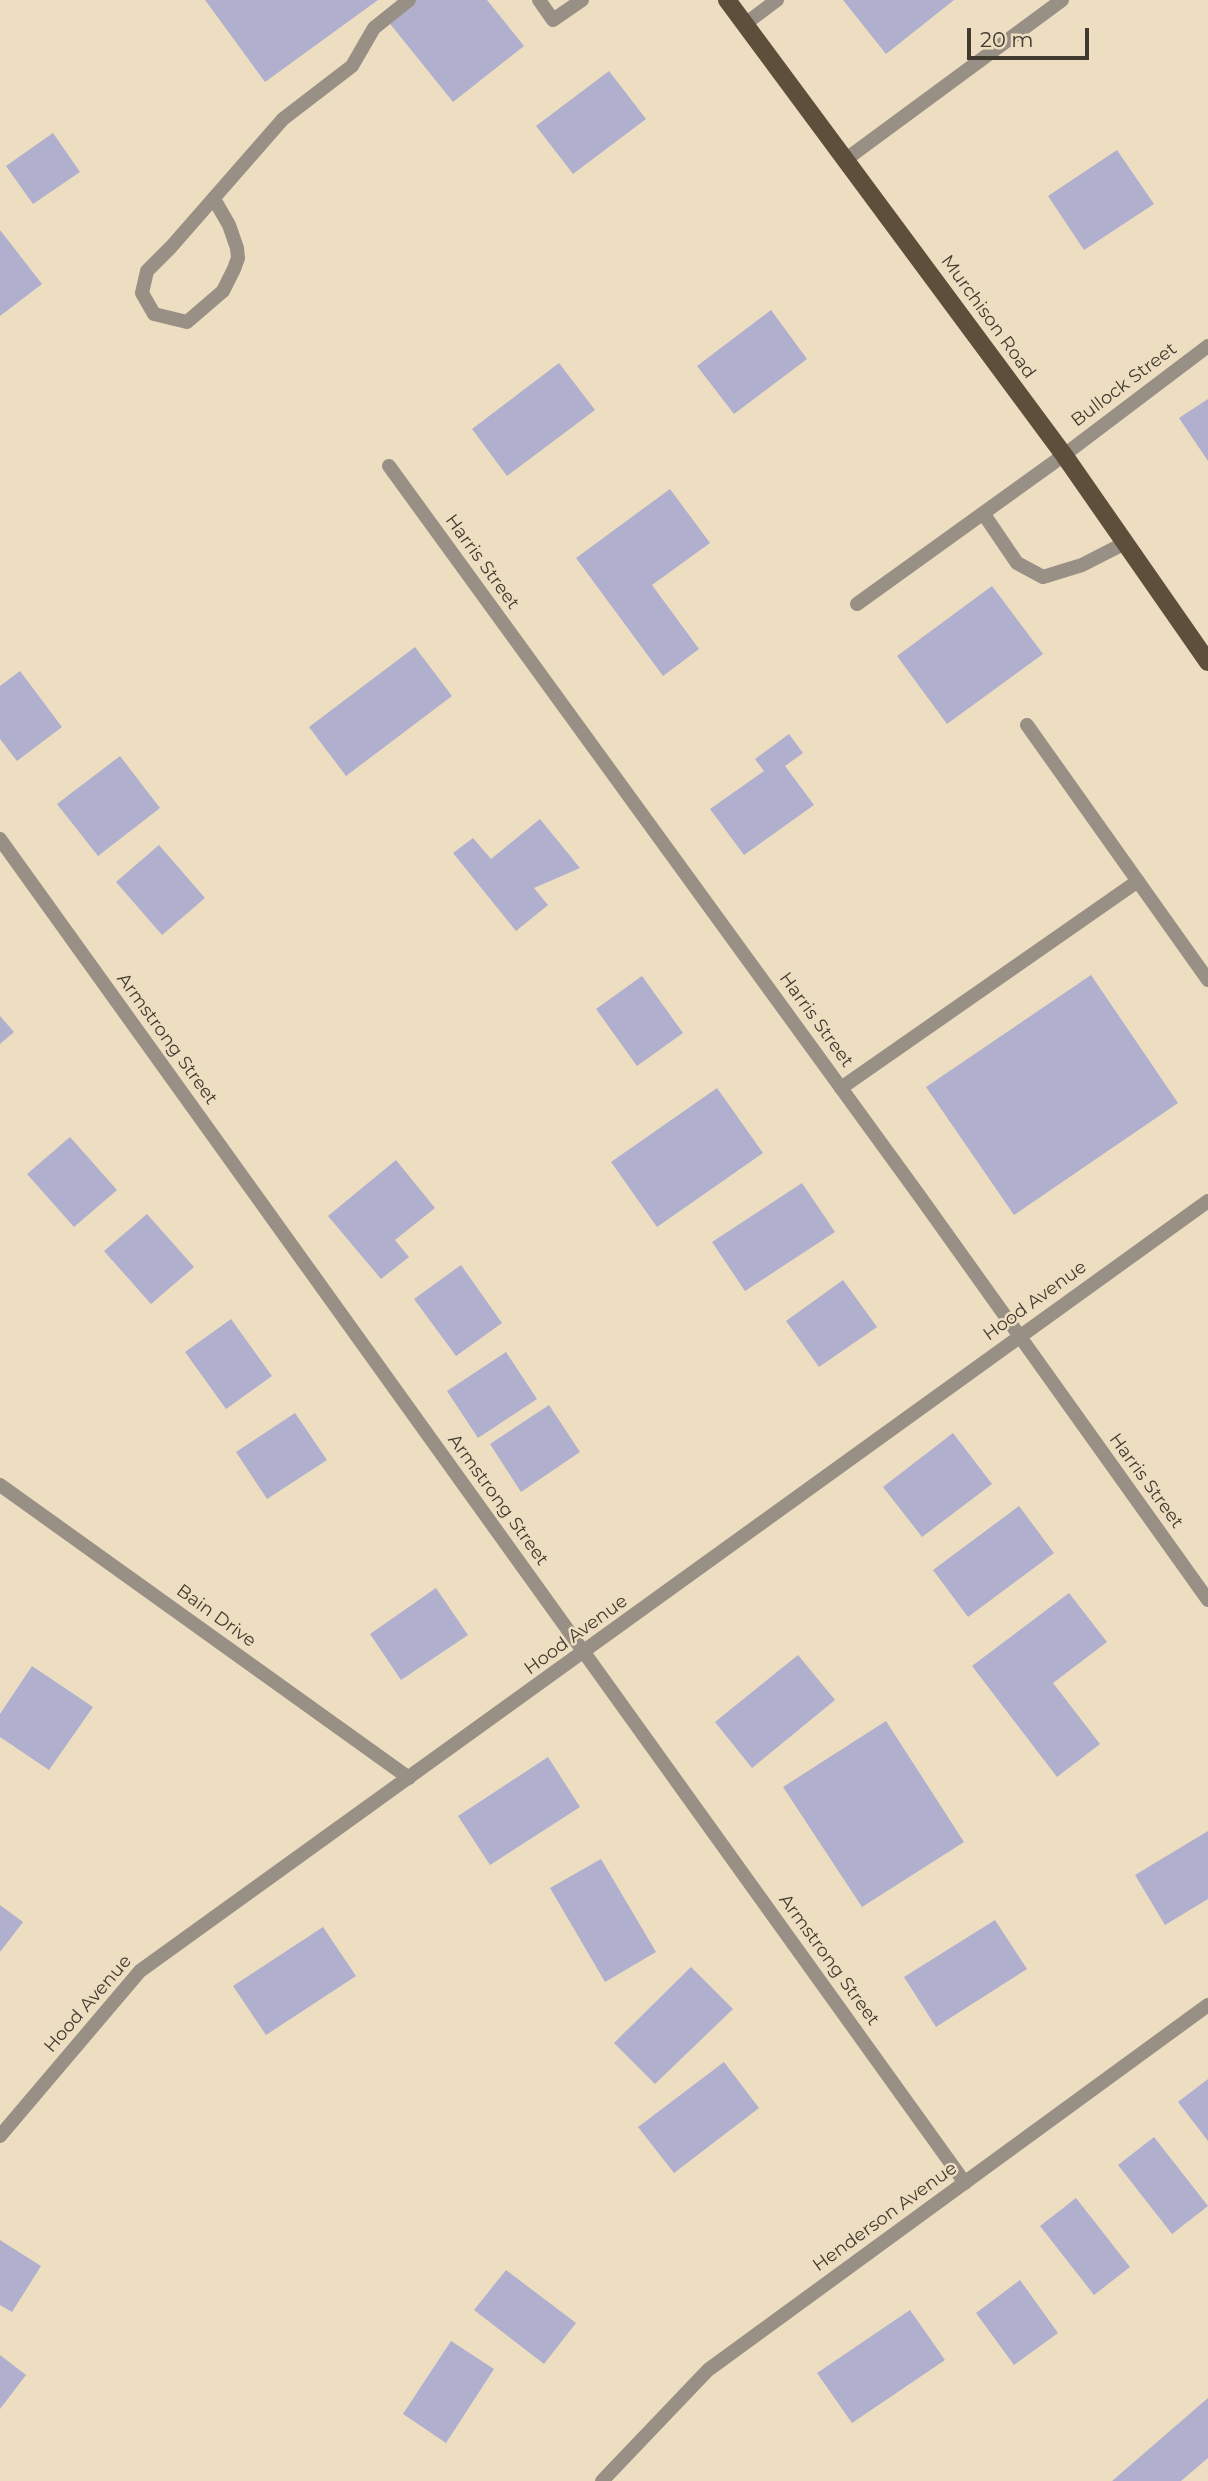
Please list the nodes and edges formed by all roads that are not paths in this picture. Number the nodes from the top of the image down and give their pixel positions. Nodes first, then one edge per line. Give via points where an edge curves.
1 (409, 0) edge
2 (539, 0) edge
3 (582, 0) edge
4 (727, 0) edge
5 (777, 0) edge
6 (1062, 0) edge
7 (746, 24) junction
8 (845, 160) junction
9 (214, 199) junction
10 (1208, 346) edge
11 (1064, 455) junction
12 (389, 466) dead end
13 (983, 513) junction
14 (1125, 543) junction
15 (857, 604) dead end
16 (1208, 662) edge
17 (1027, 725) dead end
18 (0, 839) edge
19 (1138, 881) junction
20 (1208, 979) edge
21 (841, 1087) junction
22 (1208, 1201) edge
23 (1019, 1336) junction
24 (0, 1485) edge
25 (1208, 1600) edge
26 (584, 1653) junction
27 (409, 1778) junction
28 (1208, 2005) edge
29 (0, 2136) edge
30 (965, 2183) junction
31 (602, 2481) edge

1 - 9 street via 373,28 352,66 283,119
2 - 3 street via 553,20
4 - 7 main road, Murchison Road
5 - 7 street
6 - 8 street
7 - 8 main road, Murchison Road
8 - 11 main road, Murchison Road
9 - 9 street via 147,271 142,293 154,314 187,322 223,291 238,258 229,225
10 - 11 street, Bullock Street
11 - 13 street, Bullock Street
11 - 14 main road, Murchison Road
12 - 21 street, Harris Street
13 - 14 street via 1017,563 1042,577 1082,565
13 - 15 street, Bullock Street
14 - 16 main road, Murchison Road
17 - 19 street
18 - 26 street, Armstrong Street
19 - 20 street
19 - 21 street
21 - 23 street, Harris Street
22 - 23 street, Hood Avenue
23 - 25 street, Harris Street
23 - 26 street, Hood Avenue
24 - 27 street, Bain Drive
26 - 27 street, Hood Avenue
26 - 30 street, Armstrong Street
27 - 29 street, Hood Avenue via 140,1971
28 - 30 street, Henderson Avenue
30 - 31 street, Henderson Avenue via 708,2370

